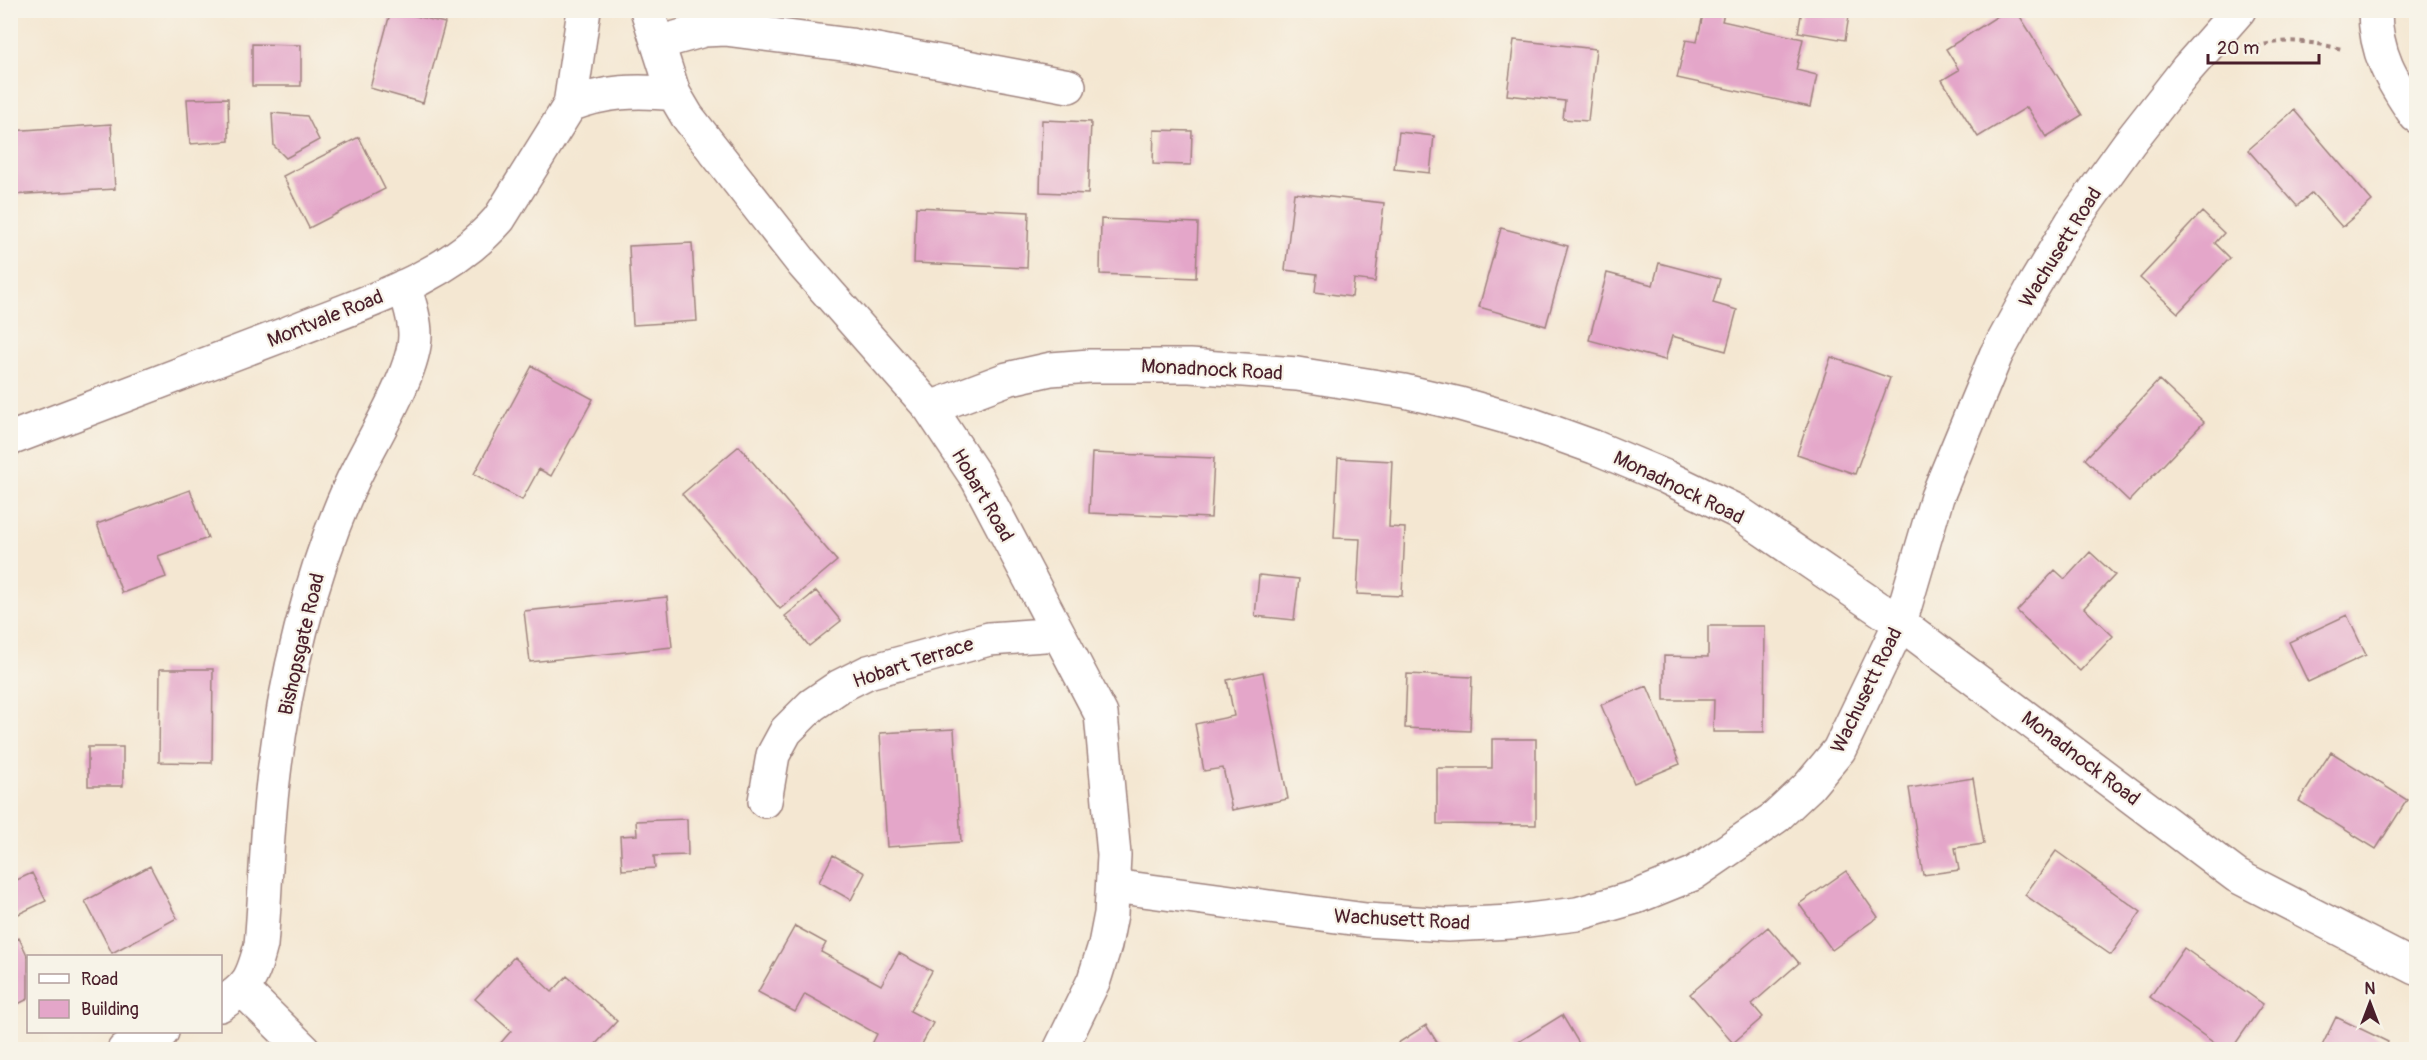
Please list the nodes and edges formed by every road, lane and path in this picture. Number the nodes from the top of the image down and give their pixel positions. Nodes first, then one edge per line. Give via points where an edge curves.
1 (584, 10) edge
2 (647, 10) edge
3 (2207, 10) edge
4 (2239, 10) edge
5 (2375, 10) edge
6 (658, 43) junction
7 (2252, 48) dead end
8 (2349, 50) dead end
9 (2187, 69) junction
10 (1069, 86) dead end
11 (674, 94) junction
12 (570, 105) junction
13 (2416, 116) edge
14 (404, 286) junction
15 (930, 408) junction
16 (10, 439) edge
17 (1900, 622) junction
18 (1059, 634) junction
19 (765, 801) dead end
20 (1113, 886) junction
21 (2416, 968) edge
22 (232, 998) edge
23 (160, 1033) edge
24 (124, 1050) edge
25 (304, 1050) edge
26 (1060, 1050) edge

1 - 12 street, Montvale Road
2 - 6 street, Hobart Road
3 - 9 street, Wachusett Road via 2202,37
4 - 9 street, Wachusett Road
5 - 13 street via 2380,55
6 - 10 street via 705,30 725,29 849,45
6 - 11 street, Hobart Road
7 - 8 path via 2276,40 2299,40
9 - 17 street, Wachusett Road via 2072,222 1996,355 1936,497
11 - 12 street via 616,92
11 - 15 street, Hobart Road via 802,264
12 - 14 street, Montvale Road via 485,235 440,270
14 - 16 street, Montvale Road
14 - 22 street, Bishopsgate Road via 414,326 411,356 336,519 303,622 273,781 261,945 254,971
15 - 17 street, Monadnock Road via 1006,379 1090,366 1190,366 1286,373 1404,391 1527,423 1666,477 1736,511
15 - 18 street, Hobart Road via 978,480
17 - 20 street, Wachusett Road via 1839,750 1809,786 1776,817 1726,853 1693,874 1636,897 1577,914 1448,925 1366,920
17 - 21 street, Monadnock Road via 2237,876
18 - 19 street, Hobart Terrace via 989,639 868,672 840,687 812,705 786,730 773,755
18 - 20 street, Hobart Road via 1101,714 1114,855
20 - 26 street, Hobart Road via 1105,945 1094,980
22 - 25 street
23 - 24 street

